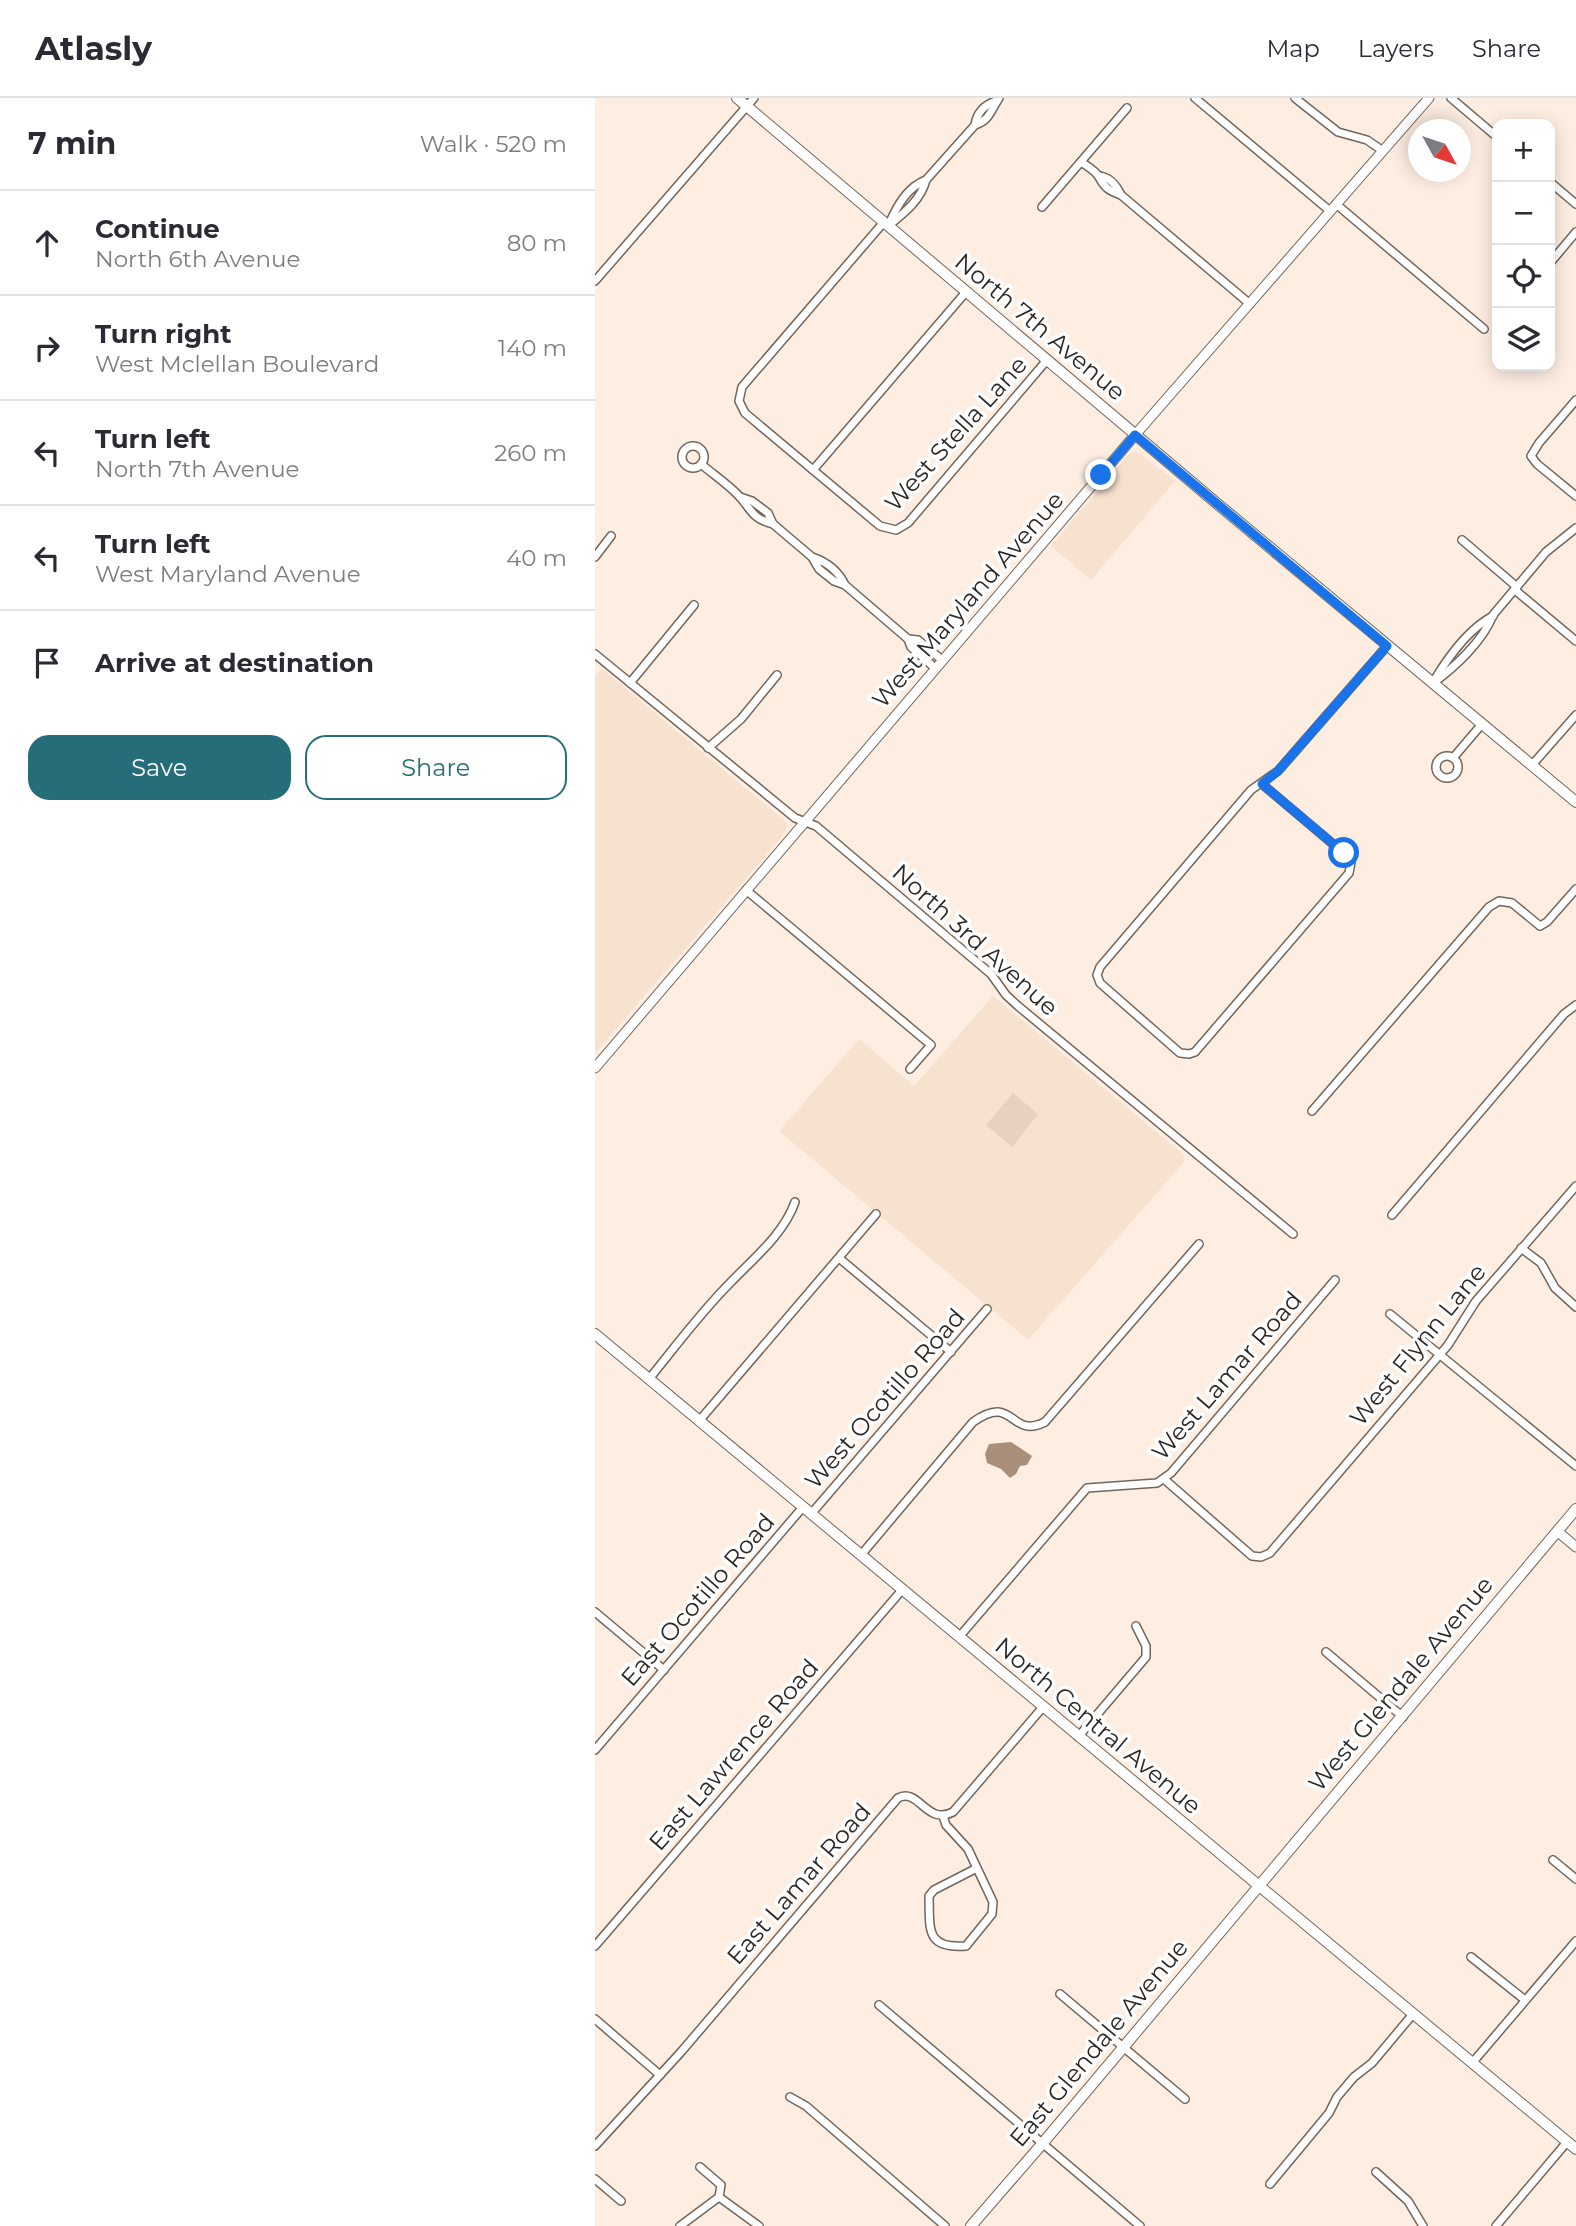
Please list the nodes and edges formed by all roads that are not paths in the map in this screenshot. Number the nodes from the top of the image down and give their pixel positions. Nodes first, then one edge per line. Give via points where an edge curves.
1 (737, 98) edge
2 (1195, 98) edge
3 (1295, 98) edge
4 (1429, 98) edge
5 (1451, 98) edge
6 (997, 99) edge
7 (750, 102) edge
8 (1128, 108) dead end
9 (1492, 133) edge
10 (1383, 151) junction
11 (1081, 162) junction
12 (926, 180) junction
13 (1555, 186) edge
14 (911, 190) junction
15 (919, 196) junction
16 (1576, 204) edge
17 (1042, 207) dead end
18 (1333, 208) junction
19 (886, 224) junction
20 (1576, 232) edge
21 (1555, 257) edge
22 (595, 281) edge
23 (966, 292) junction
24 (1250, 304) junction
25 (1484, 329) dead end
26 (1047, 360) junction
27 (1576, 400) edge
28 (1135, 435) junction
29 (701, 464) dead end
30 (813, 470) junction
31 (1576, 496) edge
32 (1576, 527) edge
33 (611, 536) dead end
34 (1462, 540) dead end
35 (595, 557) edge
36 (1516, 589) junction
37 (694, 605) dead end
38 (908, 639) junction
39 (1576, 641) edge
40 (1387, 646) junction
41 (595, 654) edge
42 (942, 660) junction
43 (935, 668) junction
44 (777, 675) dead end
45 (630, 683) junction
46 (1433, 683) junction
47 (1576, 715) edge
48 (1482, 724) junction
49 (708, 748) junction
50 (1453, 758) dead end
51 (1532, 765) junction
52 (1262, 784) junction
53 (1576, 802) edge
54 (804, 822) junction
55 (1576, 889) edge
56 (746, 890) junction
57 (1576, 1005) edge
58 (595, 1068) edge
59 (910, 1069) dead end
60 (1312, 1111) dead end
61 (1576, 1186) edge
62 (795, 1202) dead end
63 (876, 1214) dead end
64 (1392, 1215) dead end
65 (1293, 1234) dead end
66 (1199, 1244) dead end
67 (1521, 1248) junction
68 (839, 1258) junction
69 (1335, 1280) dead end
70 (1576, 1307) edge
71 (988, 1309) dead end
72 (1390, 1314) dead end
73 (595, 1334) edge
74 (951, 1352) junction
75 (1440, 1355) junction
76 (649, 1379) junction
77 (699, 1420) junction
78 (1576, 1466) edge
79 (1164, 1479) junction
80 (1576, 1508) edge
81 (807, 1511) junction
82 (1557, 1531) junction
83 (1576, 1547) edge
84 (861, 1555) junction
85 (902, 1590) junction
86 (595, 1612) edge
87 (1136, 1626) dead end
88 (959, 1637) junction
89 (1326, 1652) dead end
90 (664, 1670) junction
91 (1043, 1707) junction
92 (1403, 1717) junction
93 (1078, 1737) junction
94 (595, 1750) edge
95 (943, 1816) junction
96 (1553, 1860) dead end
97 (977, 1868) junction
98 (1576, 1879) edge
99 (1258, 1887) junction
100 (1576, 1941) edge
101 (595, 1946) edge
102 (1471, 1957) dead end
103 (1060, 1994) dead end
104 (1525, 2000) junction
105 (879, 2005) dead end
106 (1413, 2014) junction
107 (595, 2019) edge
108 (1123, 2047) junction
109 (1473, 2062) junction
110 (660, 2074) junction
111 (790, 2097) dead end
112 (1185, 2099) dead end
113 (1042, 2144) junction
114 (1572, 2145) edge
115 (595, 2146) edge
116 (700, 2167) dead end
117 (1376, 2172) dead end
118 (595, 2179) edge
119 (1270, 2184) dead end
120 (719, 2197) junction
121 (621, 2201) dead end
122 (680, 2226) edge
123 (759, 2226) edge
124 (946, 2226) edge
125 (971, 2226) edge
126 (1140, 2226) edge
127 (1423, 2226) edge
128 (1496, 2226) edge

1 - 7 main road, North 7th Avenue
2 - 18 street
3 - 10 street via 1338,132
4 - 10 street, West Maryland Avenue
5 - 9 street
6 - 12 street via 984,122 975,125
7 - 19 main road, North 7th Avenue
7 - 22 street
8 - 11 street
10 - 18 street, West Maryland Avenue
11 - 17 street
11 - 24 street via 1099,176 1100,183 1121,195
12 - 14 street
12 - 15 street
13 - 16 street
14 - 15 street
14 - 19 street
15 - 19 street
18 - 24 street, West Maryland Avenue
18 - 25 street
19 - 23 main road, North 7th Avenue
19 - 30 street via 739,394 745,413
20 - 21 street
23 - 26 main road, North 7th Avenue
23 - 30 street
24 - 28 street, West Maryland Avenue
26 - 28 main road, North 7th Avenue
26 - 30 street, West Stella Lane via 901,529 880,526
27 - 31 street via 1531,456
28 - 40 main road, North 7th Avenue
28 - 42 street, West Maryland Avenue
29 - 38 street via 762,522 773,524 826,575 845,584
32 - 36 street via 1553,545
33 - 35 street
34 - 36 street
36 - 39 street
36 - 46 street via 1481,622
37 - 45 street
38 - 42 street via 918,639
38 - 43 street
40 - 46 main road, North 7th Avenue
40 - 52 street
41 - 45 street, North 3rd Avenue
42 - 43 street, West Maryland Avenue
43 - 54 street, West Maryland Avenue
44 - 49 street via 741,719
45 - 49 street, North 3rd Avenue
46 - 48 main road, North 7th Avenue
47 - 51 street
48 - 50 street
48 - 51 main road, North 7th Avenue
49 - 54 street, North 3rd Avenue
51 - 53 main road, North 7th Avenue
52 - 52 street via 1346,855 1351,862 1349,873 1195,1052 1180,1053 1100,983 1097,975 1251,790
54 - 56 street, West Maryland Avenue
54 - 65 street, North 3rd Avenue via 816,826 991,974 1018,1006
55 - 60 street via 1540,926 1512,903 1499,901 1489,907
56 - 58 street, West Maryland Avenue
56 - 59 street via 931,1045
57 - 64 street via 1562,1015
61 - 67 street, West Flynn Lane
62 - 76 street via 770,1241
63 - 68 street
66 - 84 street via 1045,1422 1030,1427 999,1411 990,1411 973,1422
67 - 70 street via 1541,1264 1555,1288
67 - 75 street, West Flynn Lane via 1476,1301
68 - 74 street
68 - 77 street
69 - 79 street, West Lamar Road
71 - 74 street, West Ocotillo Road
72 - 75 street
73 - 76 main road, North Central Avenue
74 - 81 street, West Ocotillo Road
75 - 78 street
75 - 79 street, West Flynn Lane via 1270,1553 1252,1556
76 - 77 main road, North Central Avenue
77 - 81 main road, North Central Avenue
79 - 88 street, West Lamar Road via 1152,1484 1087,1488
80 - 82 main road, West Glendale Avenue
81 - 84 main road, North Central Avenue
81 - 90 street, East Ocotillo Road
82 - 83 street
82 - 92 main road, West Glendale Avenue
84 - 85 main road, North Central Avenue
85 - 88 main road, North Central Avenue
85 - 101 street, East Lawrence Road
86 - 90 street
87 - 93 street via 1146,1657
88 - 91 main road, North Central Avenue
89 - 92 street
90 - 94 street, East Ocotillo Road
91 - 93 main road, North Central Avenue
91 - 95 street via 956,1811
92 - 99 main road, West Glendale Avenue
93 - 99 main road, North Central Avenue
95 - 97 street
95 - 110 street, East Lamar Road via 931,1813 911,1796 899,1797
96 - 98 street
97 - 97 street via 993,1902 992,1914 966,1946 939,1944 930,1930 929,1896
99 - 106 main road, North Central Avenue
99 - 108 main road, East Glendale Avenue
100 - 104 street
102 - 104 street
103 - 108 street
104 - 109 street
105 - 113 street
106 - 109 main road, North Central Avenue
106 - 119 street via 1337,2097
107 - 110 street
108 - 112 street
108 - 113 main road, East Glendale Avenue
109 - 114 main road, North Central Avenue
110 - 115 street, East Lamar Road
111 - 124 street
113 - 125 main road, East Glendale Avenue
113 - 126 street
114 - 128 street
116 - 120 street via 721,2185
117 - 127 street via 1408,2201
118 - 121 street
120 - 122 street
120 - 123 street

